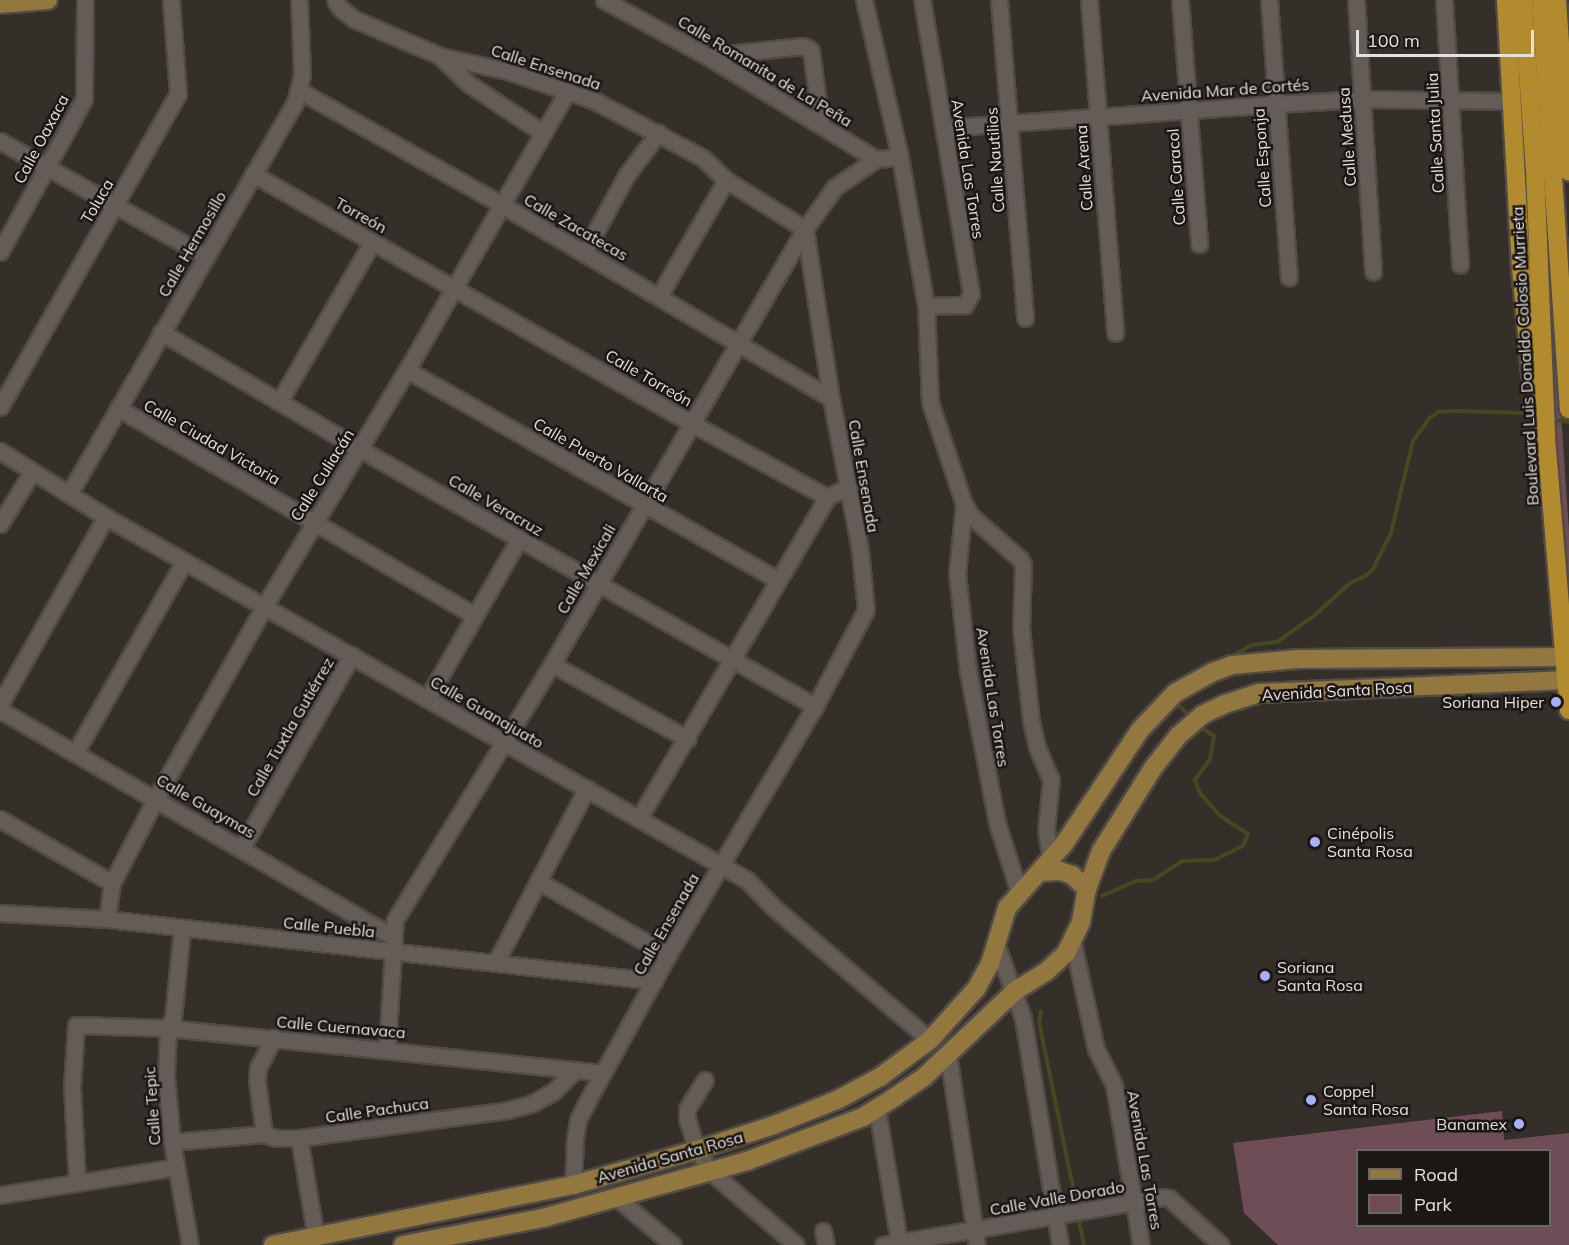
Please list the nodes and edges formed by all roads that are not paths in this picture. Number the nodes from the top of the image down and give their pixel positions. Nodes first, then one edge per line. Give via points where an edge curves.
1 (48, 0) edge
2 (85, 0) edge
3 (171, 0) edge
4 (299, 0) edge
5 (335, 0) edge
6 (604, 0) edge
7 (864, 0) edge
8 (922, 0) edge
9 (999, 0) edge
10 (1089, 0) edge
11 (1180, 0) edge
12 (1269, 0) edge
13 (1356, 0) edge
14 (1444, 0) edge
15 (1506, 0) edge
16 (1523, 0) edge
17 (1541, 0) edge
18 (1557, 0) edge
19 (0, 3) edge
20 (440, 56) junction
21 (707, 56) junction
22 (568, 90) junction
23 (300, 91) junction
24 (1362, 99) junction
25 (1452, 101) junction
26 (1511, 101) junction
27 (1276, 104) junction
28 (1189, 110) junction
29 (1098, 118) junction
30 (821, 124) junction
31 (1011, 125) junction
32 (543, 133) junction
33 (658, 133) junction
34 (944, 134) junction
35 (0, 141) edge
36 (900, 156) junction
37 (876, 159) junction
38 (47, 167) junction
39 (1561, 170) edge
40 (253, 174) junction
41 (726, 180) junction
42 (502, 205) junction
43 (115, 206) junction
44 (805, 229) junction
45 (372, 242) junction
46 (1199, 244) dead end
47 (0, 252) edge
48 (584, 253) junction
49 (206, 256) junction
50 (1460, 265) dead end
51 (1373, 271) dead end
52 (1289, 277) dead end
53 (454, 287) junction
54 (659, 296) junction
55 (926, 306) junction
56 (1025, 318) dead end
57 (161, 332) junction
58 (1115, 333) dead end
59 (739, 343) junction
60 (406, 370) junction
61 (831, 398) junction
62 (1545, 401) junction
63 (279, 402) junction
64 (1569, 403) edge
65 (0, 406) edge
66 (118, 408) junction
67 (691, 423) junction
68 (360, 449) junction
69 (0, 451) edge
70 (32, 472) junction
71 (848, 487) junction
72 (69, 494) junction
73 (827, 497) junction
74 (964, 504) junction
75 (642, 506) junction
76 (106, 517) junction
77 (314, 523) junction
78 (0, 524) edge
79 (519, 539) junction
80 (184, 562) junction
81 (777, 579) junction
82 (598, 585) junction
83 (265, 605) junction
84 (474, 615) junction
85 (352, 656) junction
86 (1566, 657) edge
87 (732, 659) junction
88 (552, 664) junction
89 (1568, 680) edge
90 (427, 699) junction
91 (0, 704) edge
92 (815, 705) junction
93 (0, 710) edge
94 (1569, 710) edge
95 (688, 739) junction
96 (503, 744) junction
97 (75, 753) junction
98 (587, 788) junction
99 (156, 798) junction
100 (639, 818) junction
101 (0, 819) edge
102 (242, 847) junction
103 (721, 865) junction
104 (1046, 867) junction
105 (538, 881) junction
106 (112, 883) junction
107 (1088, 889) junction
108 (1019, 892) junction
109 (0, 913) edge
110 (107, 919) junction
111 (182, 929) junction
112 (392, 936) junction
113 (1073, 943) junction
114 (996, 944) junction
115 (392, 952) junction
116 (668, 955) junction
117 (496, 962) junction
118 (654, 981) junction
119 (1015, 991) junction
120 (168, 1028) junction
121 (273, 1038) junction
122 (930, 1040) junction
123 (387, 1048) junction
124 (948, 1054) junction
125 (575, 1070) junction
126 (602, 1073) junction
127 (705, 1080) dead end
128 (877, 1109) junction
129 (264, 1134) junction
130 (299, 1138) junction
131 (172, 1142) junction
132 (697, 1150) junction
133 (176, 1167) junction
134 (710, 1171) junction
135 (77, 1182) junction
136 (573, 1185) junction
137 (0, 1195) edge
138 (617, 1198) junction
139 (1134, 1203) junction
140 (1062, 1216) junction
141 (316, 1237) junction
142 (976, 1238) edge
143 (458, 1240) edge
144 (899, 1242) junction
145 (190, 1245) edge
146 (273, 1245) edge
147 (404, 1245) edge
148 (673, 1245) edge
149 (796, 1245) edge
150 (883, 1245) edge
151 (1060, 1245) edge
152 (1141, 1245) edge
153 (1221, 1245) edge

1 - 19 main road
2 - 38 street, Calle Oaxaca via 84,99
3 - 43 street, Toluca via 178,94
4 - 23 street, Calle Hermosillo
5 - 20 street, Calle Ensenada via 354,19
6 - 21 street, Calle Romanita de La Peña
7 - 36 street, Avenida Las Torres
8 - 34 street, Avenida Las Torres
9 - 31 street, Calle Nautilios
10 - 29 street, Calle Arena
11 - 28 street, Calle Caracol
12 - 27 street, Calle Esponja
13 - 24 street, Calle Medusa
14 - 25 street, Calle Santa Julia
15 - 26 highway
16 - 62 highway, Boulevard Luis Donaldo Colosio Murrieta
17 - 39 highway
18 - 39 highway
20 - 22 street, Calle Ensenada
20 - 32 street via 469,84
21 - 30 street, Calle Romanita de La Peña
21 - 30 street via 808,48
22 - 32 street, Calle Culiacán
22 - 33 street, Calle Ensenada
23 - 40 street, Calle Hermosillo
23 - 42 street, Calle Zacatecas
24 - 25 street, Avenida Mar de Cortés
24 - 27 street, Avenida Mar de Cortés
24 - 51 street, Calle Medusa
25 - 26 street, Avenida Mar de Cortés
25 - 50 street, Calle Santa Julia
26 - 62 highway via 1531,373
27 - 28 street, Avenida Mar de Cortés
27 - 52 street, Calle Esponja
28 - 29 street, Avenida Mar de Cortés
28 - 46 street, Calle Caracol
29 - 31 street, Avenida Mar de Cortés
29 - 58 street, Calle Arena
30 - 37 street, Calle Romanita de La Peña
31 - 34 street, Avenida Mar de Cortés via 955,127
31 - 56 street, Calle Nautilios
32 - 42 street, Calle Culiacán
33 - 41 street, Calle Ensenada via 703,158
33 - 48 street via 626,176
34 - 55 street, Avenida Las Torres via 971,294 965,305
35 - 38 street
36 - 37 street, Calle Mexicali
36 - 55 street, Avenida Las Torres
37 - 44 street, Calle Mexicali via 828,194
38 - 43 street
38 - 47 street, Calle Oaxaca
39 - 64 highway
40 - 45 street, Torreón
40 - 49 street, Calle Hermosillo
41 - 44 street, Calle Ensenada
41 - 54 street
42 - 48 street, Calle Zacatecas
42 - 53 street, Calle Culiacán
43 - 49 street
43 - 65 street, Toluca
44 - 59 street, Calle Mexicali
44 - 61 street, Calle Ensenada
45 - 53 street, Torreón
45 - 63 street
48 - 54 street, Calle Zacatecas
49 - 57 street, Calle Hermosillo
53 - 60 street, Calle Culiacán
53 - 67 street, Calle Torreón
54 - 59 street, Calle Zacatecas
55 - 74 street, Avenida Las Torres via 931,368 927,390
57 - 63 street, Calle Veracruz
57 - 66 street, Calle Hermosillo
59 - 61 street, Calle Zacatecas
59 - 67 street, Calle Mexicali
60 - 68 street, Calle Culiacán
60 - 75 street, Calle Puerto Vallarta
61 - 71 street, Calle Ensenada
62 - 86 highway, Boulevard Luis Donaldo Colosio Murrieta
63 - 68 street, Calle Veracruz
66 - 72 street, Calle Hermosillo
66 - 77 street, Calle Ciudad Victoria
67 - 73 street, Calle Torreón
67 - 75 street, Calle Mexicali
68 - 77 street, Calle Culiacán
68 - 79 street, Calle Veracruz
69 - 70 street, Calle Guanajuato
70 - 72 street, Calle Guanajuato
70 - 78 street
71 - 73 street
71 - 92 street, Calle Ensenada via 866,610
72 - 76 street, Calle Guanajuato
73 - 81 street
74 - 104 street, Avenida Las Torres via 971,516 1023,565 1021,628 1030,720 1051,780
74 - 108 street, Avenida Las Torres via 957,573 968,672 997,823
75 - 81 street, Calle Puerto Vallarta
75 - 82 street, Calle Mexicali
76 - 80 street, Calle Guanajuato
76 - 91 street
77 - 83 street, Calle Culiacán
77 - 84 street, Calle Ciudad Victoria
79 - 82 street, Calle Veracruz
79 - 84 street
80 - 83 street, Calle Guanajuato
80 - 97 street
81 - 87 street
82 - 87 street, Calle Veracruz
82 - 88 street, Calle Mexicali
83 - 85 street, Calle Guanajuato
83 - 99 street, Calle Culiacán
84 - 90 street
85 - 90 street, Calle Guanajuato
85 - 102 street, Calle Tuxtla Gutiérrez
86 - 89 highway, Boulevard Luis Donaldo Colosio Murrieta
86 - 104 main road, Avenida Santa Rosa via 1298,659 1232,665 1213,672 1162,704
87 - 92 street, Calle Veracruz
87 - 95 street
88 - 95 street
88 - 96 street, Calle Mexicali
89 - 94 highway, Boulevard Luis Donaldo Colosio Murrieta
89 - 107 main road, Avenida Santa Rosa via 1259,693 1225,704 1202,715 1178,736 1160,760 1101,851
90 - 96 street, Calle Guanajuato
92 - 103 street, Calle Ensenada
93 - 97 street, Calle Guaymas
95 - 100 street
96 - 98 street, Calle Guanajuato
96 - 112 street, Calle Mexicali via 395,920
97 - 99 street, Calle Guaymas
98 - 100 street, Calle Guanajuato
98 - 105 street
99 - 102 street, Calle Guaymas
99 - 106 street, Calle Culiacán
100 - 103 street, Calle Guanajuato
101 - 106 street
102 - 112 street, Calle Guaymas
103 - 116 street, Calle Ensenada
103 - 122 street, Calle Guanajuato via 747,880 772,906
104 - 107 main road via 1072,875
104 - 108 main road, Avenida Santa Rosa
105 - 116 street
105 - 117 street
106 - 110 street, Calle Culiacán
107 - 113 main road, Avenida Santa Rosa
108 - 114 main road, Avenida Santa Rosa via 1007,908
109 - 110 street, Calle Puebla
110 - 111 street, Calle Puebla
111 - 115 street, Calle Puebla
111 - 120 street, Calle Tepic via 173,1018
112 - 115 street, Calle Mexicali
113 - 119 main road, Avenida Santa Rosa via 1057,963
113 - 139 street, Avenida Las Torres via 1096,1049 1114,1085
114 - 119 street
114 - 122 main road, Avenida Santa Rosa via 976,989
115 - 117 street, Calle Puebla
115 - 123 street, Calle Mexicali
116 - 118 street, Calle Ensenada
117 - 118 street, Calle Puebla
118 - 126 street, Calle Ensenada
119 - 124 main road, Avenida Santa Rosa
119 - 140 street
120 - 121 street, Calle Cuernavaca
120 - 131 street, Calle Tepic via 166,1076
120 - 135 street, Calle Cuernavaca via 76,1025 72,1086
121 - 123 street, Calle Cuernavaca
121 - 129 street via 258,1068
122 - 132 main road, Avenida Santa Rosa via 880,1077 837,1100
123 - 125 street, Calle Cuernavaca
124 - 128 main road, Avenida Santa Rosa via 922,1078
124 - 142 street
125 - 126 street, Calle Cuernavaca
125 - 130 street, Calle Pachuca via 553,1092 508,1110
126 - 136 street, Calle Ensenada via 578,1120
127 - 132 street via 687,1109
128 - 134 main road, Avenida Santa Rosa via 811,1138
128 - 144 street
129 - 130 street, Calle Pachuca
129 - 131 street, Calle Pachuca
130 - 141 street
131 - 133 street, Calle Tepic
132 - 134 street
132 - 136 main road, Avenida Santa Rosa
133 - 135 street
133 - 145 street, Calle Tepic
134 - 138 main road, Avenida Santa Rosa
134 - 149 street
135 - 137 street
136 - 141 main road, Avenida Santa Rosa
138 - 143 main road, Avenida Santa Rosa
138 - 148 street
139 - 140 street, Calle Valle Dorado
139 - 152 street, Avenida Las Torres
139 - 153 street, Calle Valle Dorado via 1169,1198
140 - 142 street, Calle Valle Dorado
140 - 151 street
141 - 146 main road, Avenida Santa Rosa
142 - 144 street, Calle Valle Dorado
143 - 147 main road, Avenida Santa Rosa
144 - 150 street, Calle Valle Dorado

